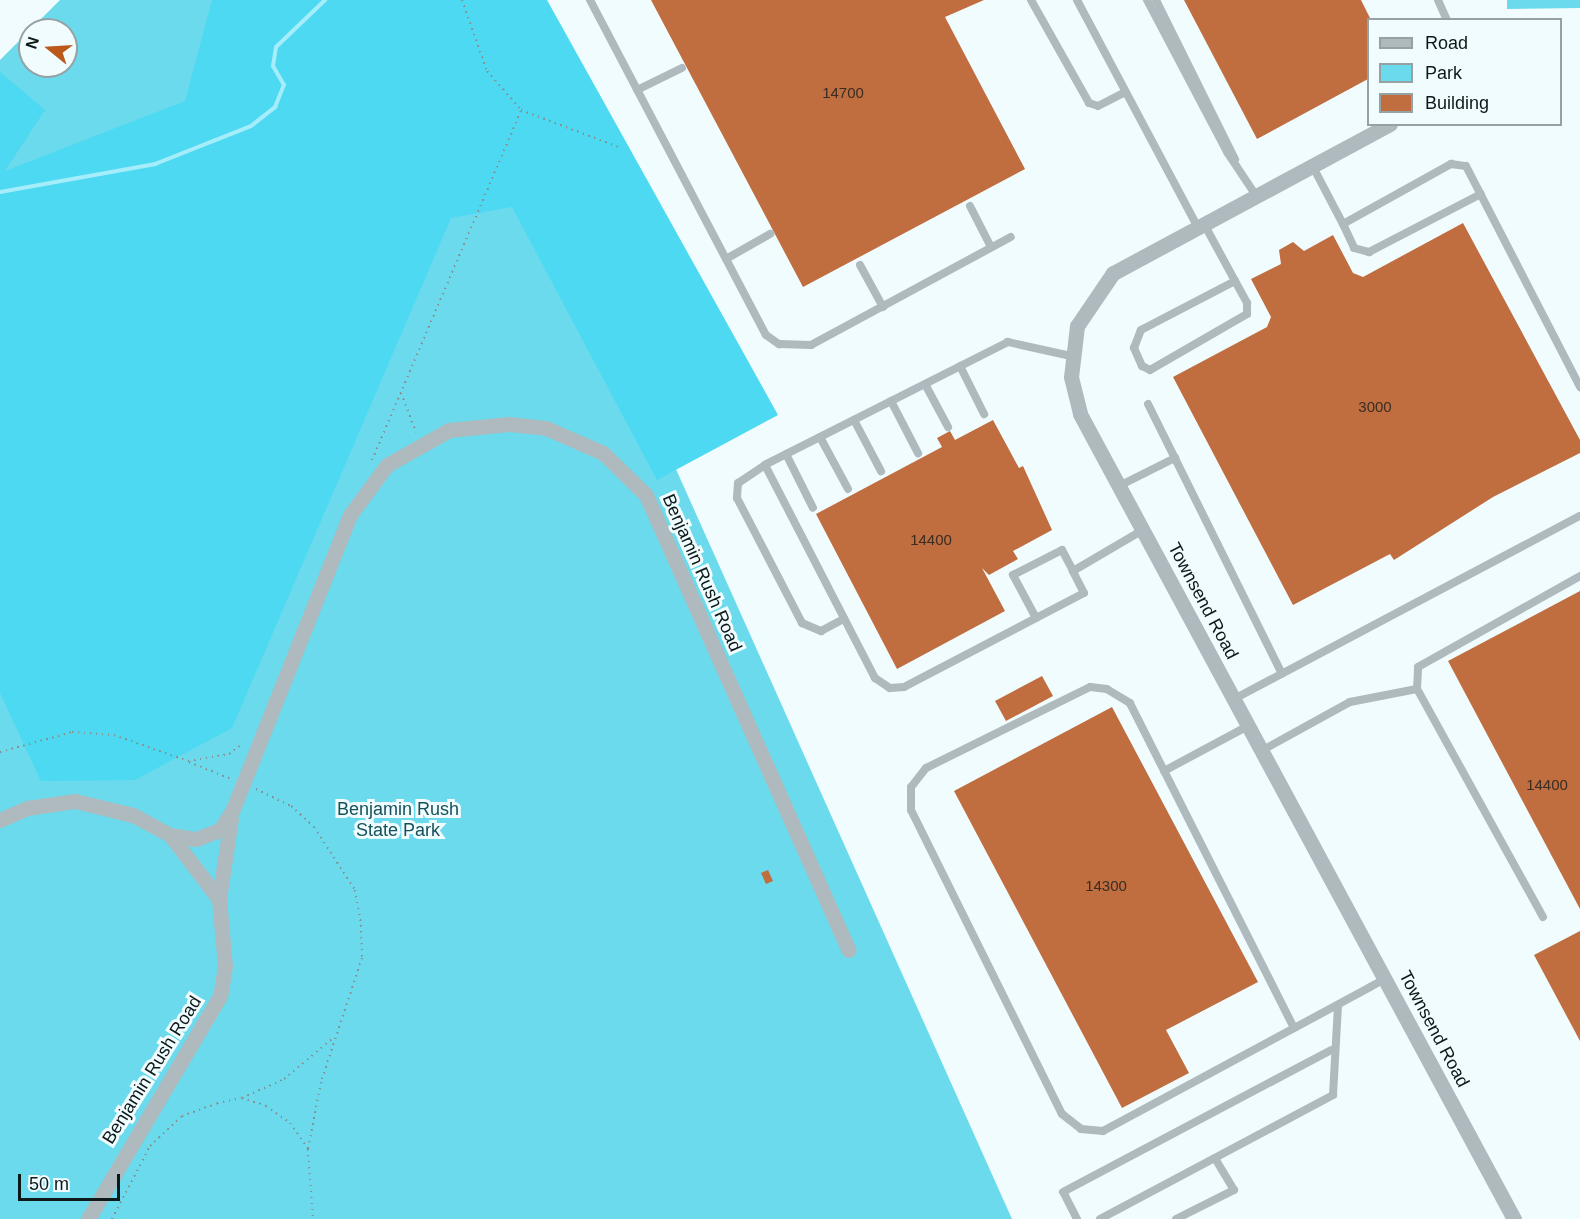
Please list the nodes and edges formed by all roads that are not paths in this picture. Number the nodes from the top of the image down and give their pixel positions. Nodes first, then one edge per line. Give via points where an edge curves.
1 (590, 0) edge
2 (1031, 0) edge
3 (1077, 0) edge
4 (1147, 0) edge
5 (1156, 0) edge
6 (1438, 0) edge
7 (1446, 18) edge
8 (1162, 20) junction
9 (682, 68) dead end
10 (638, 90) junction
11 (1126, 92) junction
12 (1386, 126) edge
13 (1311, 165) junction
14 (1255, 194) junction
15 (1481, 194) junction
16 (970, 206) dead end
17 (1199, 222) junction
18 (1343, 224) junction
19 (770, 234) dead end
20 (1011, 237) dead end
21 (992, 248) junction
22 (726, 259) junction
23 (860, 265) dead end
24 (1235, 280) junction
25 (883, 306) junction
26 (1071, 356) junction
27 (960, 366) junction
28 (925, 384) junction
29 (1580, 387) edge
30 (891, 401) junction
31 (1148, 404) dead end
32 (984, 414) dead end
33 (854, 420) junction
34 (948, 427) dead end
35 (820, 437) junction
36 (918, 453) dead end
37 (786, 454) junction
38 (1175, 458) junction
39 (765, 465) junction
40 (881, 471) dead end
41 (1119, 486) junction
42 (848, 489) dead end
43 (813, 508) dead end
44 (1580, 516) edge
45 (1143, 530) junction
46 (1073, 571) junction
47 (1580, 576) edge
48 (1036, 618) junction
49 (844, 619) junction
50 (1282, 674) junction
51 (1417, 689) junction
52 (1234, 699) junction
53 (1248, 726) junction
54 (1261, 751) junction
55 (1164, 771) junction
56 (233, 809) junction
57 (0, 820) edge
58 (170, 835) junction
59 (219, 899) junction
60 (1543, 917) dead end
61 (849, 950) dead end
62 (1385, 979) junction
63 (1338, 1005) junction
64 (1294, 1028) junction
65 (1331, 1050) junction
66 (1215, 1158) junction
67 (88, 1219) edge
68 (1077, 1219) edge
69 (1100, 1219) edge
70 (1176, 1219) edge
71 (1514, 1219) edge

1 - 10 lane
2 - 11 lane via 1089,103 1098,106
3 - 11 lane
4 - 8 lane
5 - 8 lane
6 - 7 lane
8 - 14 lane
9 - 10 lane
10 - 22 lane
11 - 17 lane
12 - 13 street, Townsend Road
13 - 14 street, Townsend Road
13 - 18 lane
14 - 17 street, Townsend Road
15 - 18 lane via 1369,252 1354,248
15 - 18 lane via 1466,166 1451,164
15 - 29 lane
16 - 21 lane
17 - 24 lane
17 - 26 street, Townsend Road via 1113,273 1077,326
19 - 22 lane
20 - 21 lane
21 - 25 lane
22 - 25 lane via 766,335 779,344 811,345
23 - 25 lane
24 - 24 lane via 1247,303 1241,322 1150,370 1142,366 1134,348 1141,330
26 - 27 lane via 1008,342
26 - 41 street, Townsend Road via 1080,414
27 - 28 lane
27 - 32 lane
28 - 30 lane
28 - 34 lane
30 - 33 lane
30 - 36 lane
31 - 38 lane
33 - 35 lane
33 - 40 lane
35 - 37 lane
35 - 42 lane
37 - 39 lane
37 - 43 lane
38 - 41 lane
38 - 50 lane
39 - 49 lane
39 - 49 lane via 745,475 737,498 801,623 821,631
41 - 45 street, Townsend Road
44 - 50 lane
45 - 46 lane
45 - 52 street, Townsend Road
46 - 48 lane via 1084,593
46 - 48 lane via 1062,550 1013,575
47 - 51 lane via 1418,667
48 - 49 lane via 904,687 890,688 875,678
50 - 52 lane
51 - 54 lane via 1350,702
51 - 60 lane
52 - 53 street, Townsend Road
53 - 54 street, Townsend Road
53 - 55 lane
54 - 62 street, Townsend Road
55 - 64 lane
55 - 64 lane via 1130,703 1107,689 1090,687 926,768 911,787 911,810 1062,1114 1081,1129 1103,1131
56 - 58 street, Benjamin Rush Road via 220,830 196,838
56 - 59 street, Benjamin Rush Road
56 - 61 street, Benjamin Rush Road via 351,515 387,465 421,443 479,424 546,428 581,440 628,473 662,523 770,782
57 - 58 street, Benjamin Rush Road via 27,808 75,801 133,815
58 - 59 street, Benjamin Rush Road
59 - 67 street, Benjamin Rush Road via 225,966 220,996
62 - 63 lane
62 - 71 street, Townsend Road
63 - 64 lane
63 - 65 lane
65 - 66 lane via 1333,1095
65 - 68 lane via 1063,1192
66 - 69 lane
66 - 70 lane via 1234,1190

